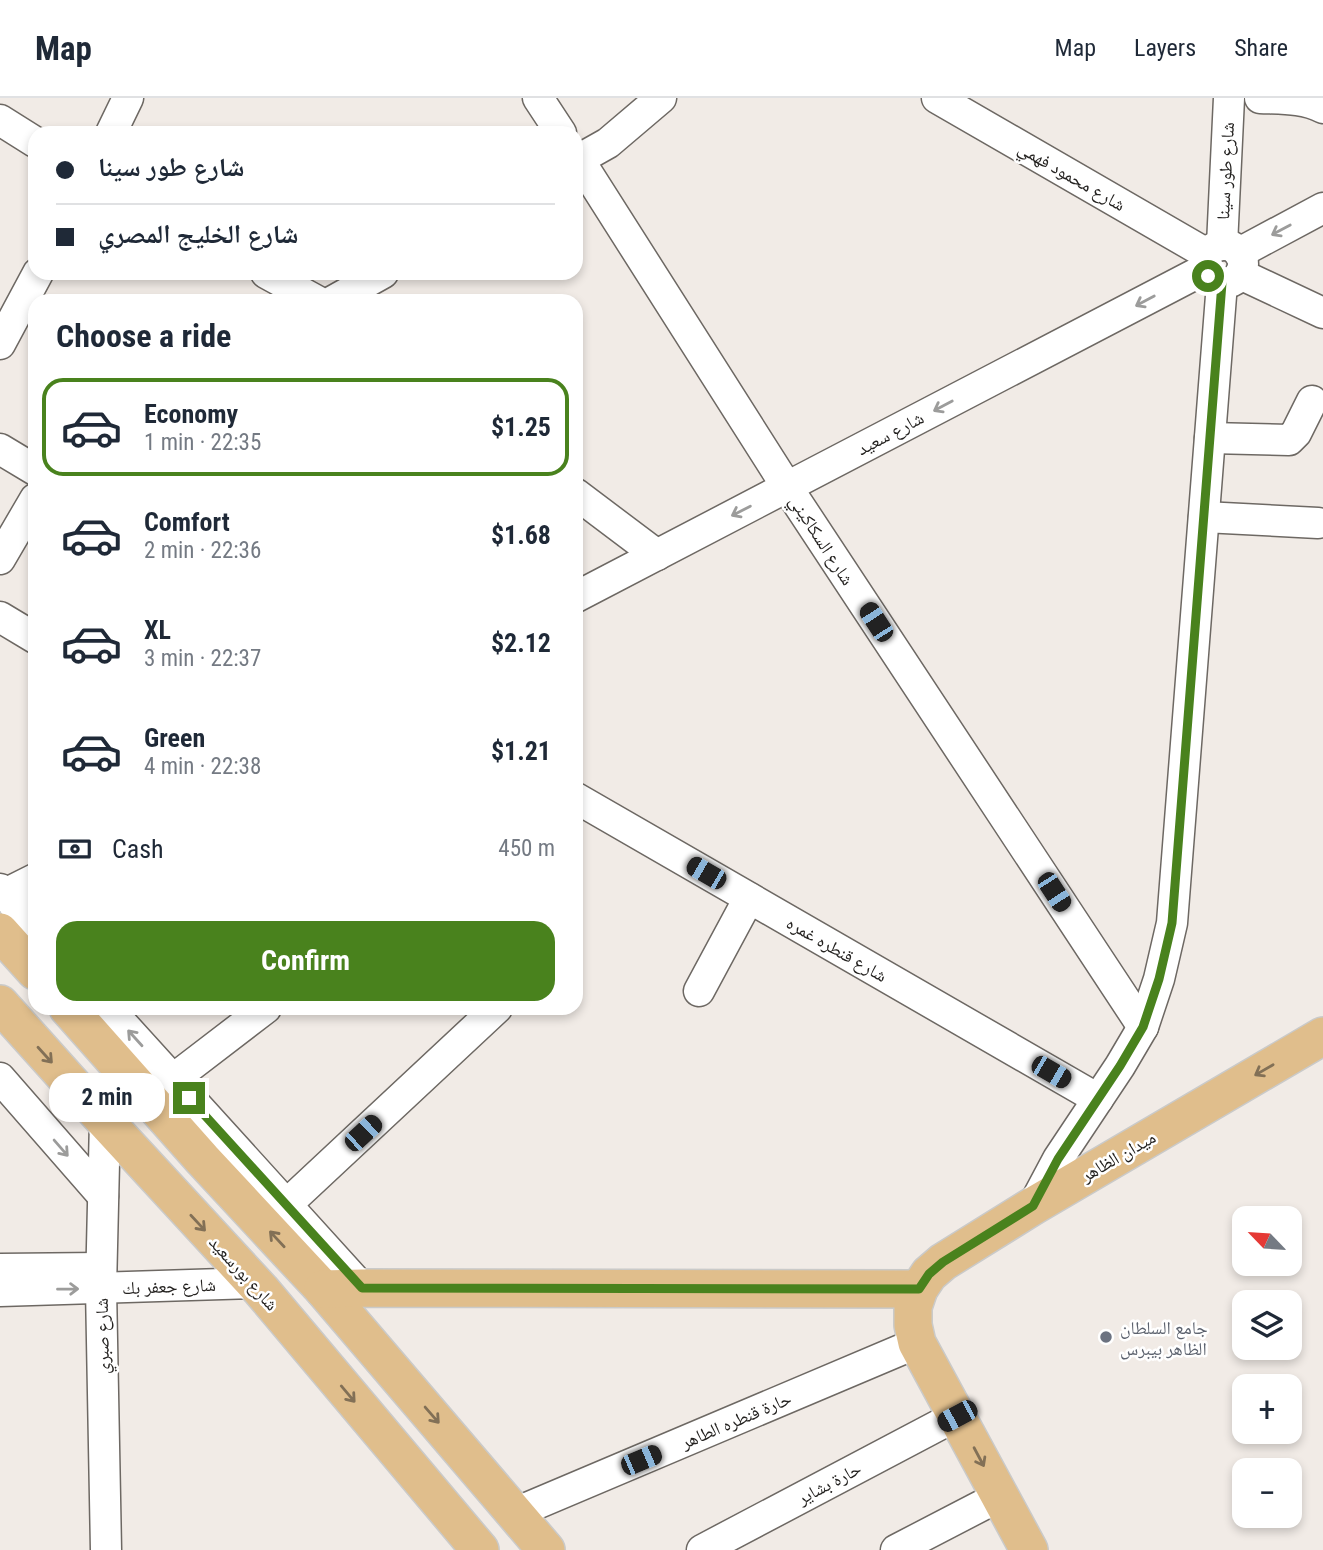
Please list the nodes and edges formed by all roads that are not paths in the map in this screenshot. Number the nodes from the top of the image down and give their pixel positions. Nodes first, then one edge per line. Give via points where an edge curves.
1 (128, 98) edge
2 (538, 98) edge
3 (661, 98) edge
4 (937, 98) edge
5 (1229, 98) edge
6 (1260, 98) edge
7 (1323, 108) edge
8 (0, 120) edge
9 (114, 126) edge
10 (556, 126) edge
11 (28, 138) edge
12 (583, 155) edge
13 (583, 167) edge
14 (1323, 208) edge
15 (1223, 263) junction
16 (34, 280) edge
17 (279, 280) edge
18 (367, 280) edge
19 (304, 294) edge
20 (344, 294) edge
21 (1323, 313) edge
22 (0, 344) edge
23 (1312, 401) dead end
24 (1210, 438) junction
25 (0, 449) edge
26 (28, 466) edge
27 (786, 487) junction
28 (583, 499) edge
29 (28, 511) edge
30 (1204, 517) junction
31 (1318, 523) dead end
32 (657, 555) junction
33 (0, 559) edge
34 (583, 593) edge
35 (0, 617) edge
36 (28, 634) edge
37 (583, 802) edge
38 (28, 882) edge
39 (3, 891) edge
40 (749, 898) junction
41 (23, 947) edge
42 (699, 991) dead end
43 (0, 1004) edge
44 (76, 1015) edge
45 (112, 1015) edge
46 (257, 1015) edge
47 (490, 1015) edge
48 (1143, 1027) junction
49 (1323, 1036) edge
50 (0, 1078) edge
51 (160, 1089) junction
52 (1098, 1099) junction
53 (105, 1121) junction
54 (103, 1196) junction
55 (286, 1205) junction
56 (1033, 1206) junction
57 (0, 1269) edge
58 (101, 1278) junction
59 (254, 1283) junction
60 (362, 1288) junction
61 (323, 1289) junction
62 (919, 1289) junction
63 (0, 1291) edge
64 (918, 1343) junction
65 (957, 1416) junction
66 (1000, 1496) junction
67 (515, 1513) junction
68 (106, 1550) edge
69 (480, 1550) edge
70 (546, 1550) edge
71 (702, 1550) edge
72 (896, 1550) edge
73 (1029, 1550) edge

1 - 9 street
2 - 10 street
3 - 12 street via 608,142
4 - 15 street, شارع محمود فهمي
5 - 15 street, شارع طور سينا
6 - 7 street via 1297,99
8 - 11 street
13 - 27 street, شارع السكاكيني
14 -> 15 street, شارع سعيد
15 - 21 street, شارع محمود فهمي
15 - 24 street, شارع طور سينا
15 -> 27 street, شارع سعيد
16 - 22 street
17 - 19 street
18 - 20 street
23 - 24 street via 1289,440
24 - 30 street, شارع طور سينا
25 - 26 street
27 -> 32 street, شارع سعيد
27 - 48 street, شارع السكاكيني
28 - 32 street
29 - 33 street
30 - 31 street
30 - 48 street, شارع طور سينا via 1172,923
32 - 34 street, شارع سعيد
35 - 36 street
37 - 40 street, شارع قنطره غمره
38 - 39 street
39 - 41 street
40 - 42 street
40 - 52 street, شارع قنطره غمره
43 -> 53 main road, شارع بورسعيد
44 - 51 main road
51 -> 45 street
46 - 51 street
47 - 55 street
48 - 52 street, شارع طور سينا
49 -> 56 main road, ميدان الظاهر
50 -> 54 street
51 - 55 street
61 -> 51 main road
52 - 56 street, شارع طور سينا
53 - 54 street, شارع صبري
53 -> 59 main road, شارع بورسعيد
54 - 58 street, شارع صبري
55 - 60 street
56 - 62 main road, ميدان الظاهر via 943,1262
57 - 58 street, شارع جعفر بك
58 - 59 street, شارع جعفر بك
63 -> 58 street, شارع جعفر بك
58 - 68 street, شارع صبري
59 -> 69 main road, شارع بورسعيد
60 - 61 main road
60 - 62 main road
61 -> 67 main road
62 - 64 main road via 913,1307
64 - 65 main road
64 - 67 street, حارة قنطره الطاهر
65 -> 66 main road
65 - 71 street, حارة بشاير
66 - 72 street
66 - 73 main road
67 - 70 main road

